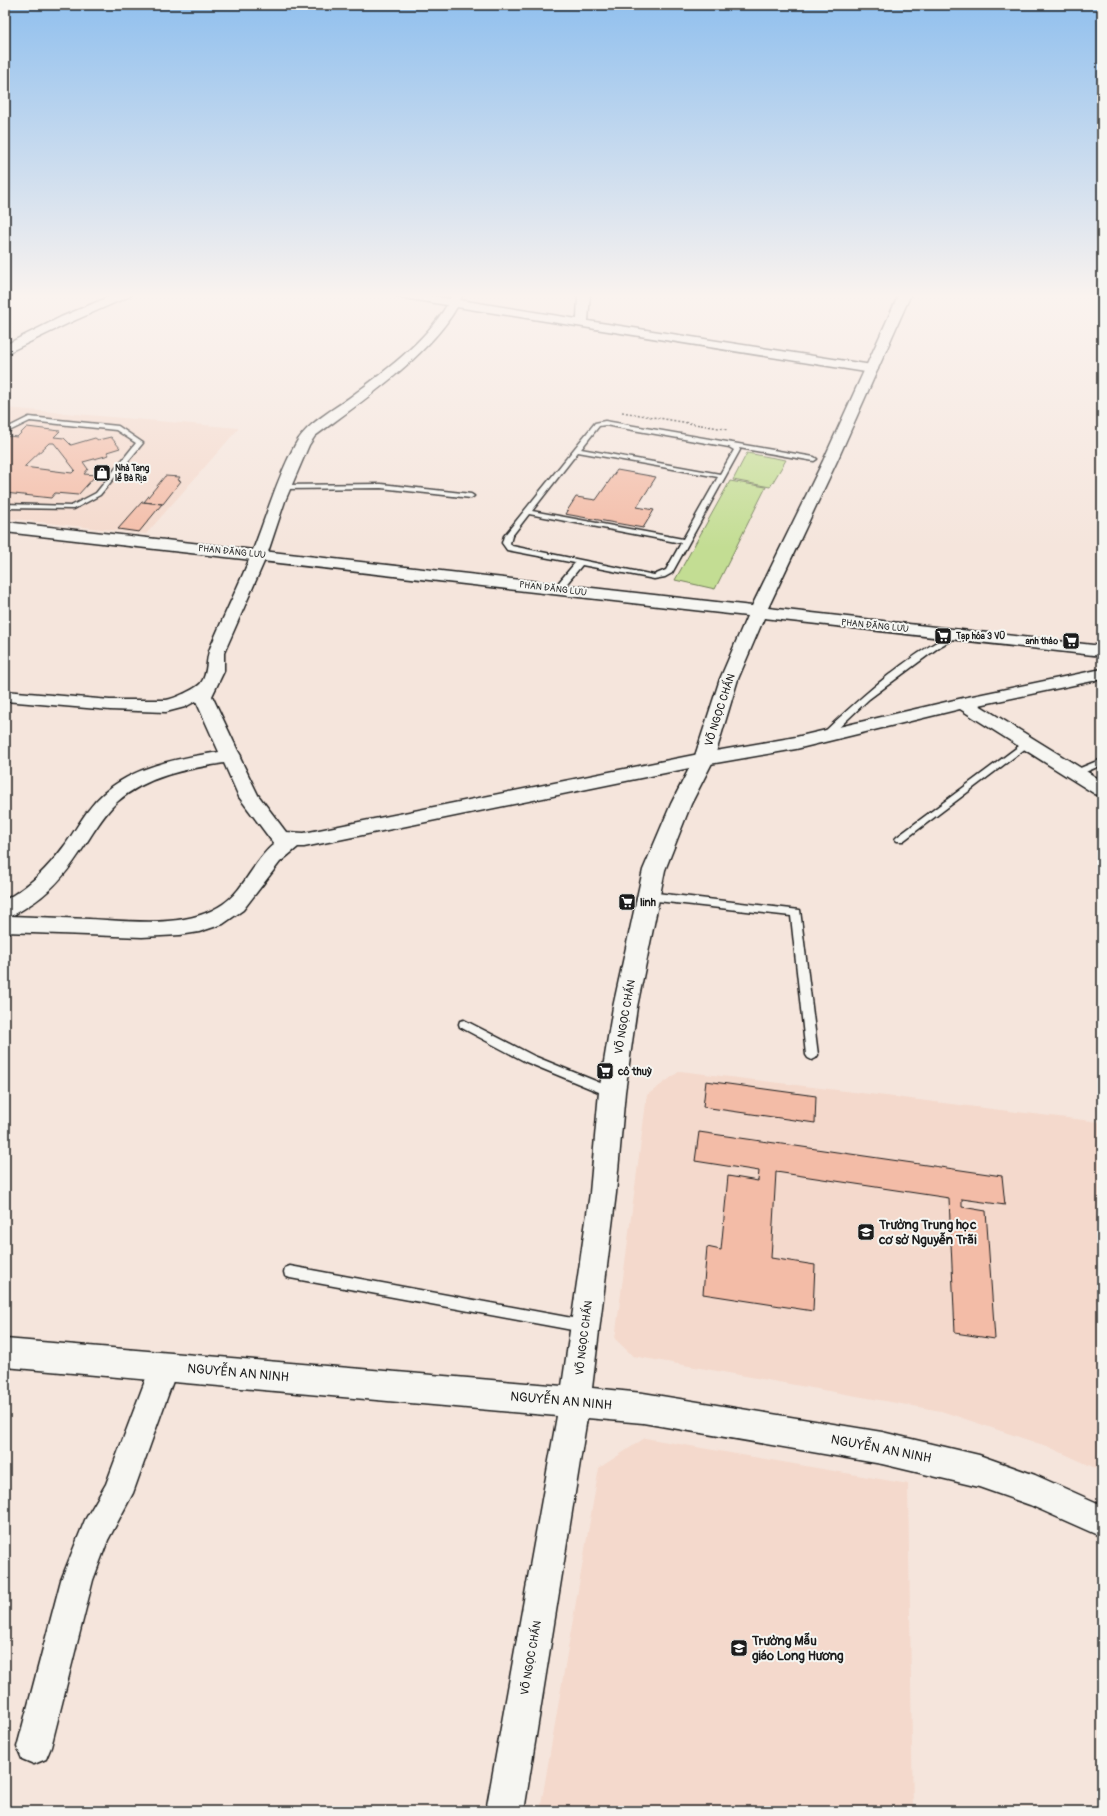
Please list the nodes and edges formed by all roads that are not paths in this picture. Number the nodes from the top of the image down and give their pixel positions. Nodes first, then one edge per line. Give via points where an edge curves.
1 (382, 379) edge
2 (868, 379) edge
3 (5, 431) edge
4 (731, 445) junction
5 (576, 450) junction
6 (814, 459) dead end
7 (722, 476) junction
8 (284, 487) junction
9 (471, 496) dead end
10 (8, 506) edge
11 (527, 512) junction
12 (5, 513) edge
13 (5, 527) edge
14 (685, 542) junction
15 (259, 556) junction
16 (580, 562) junction
17 (557, 590) junction
18 (757, 613) junction
19 (956, 635) junction
20 (1102, 651) edge
21 (1102, 674) edge
22 (206, 688) junction
23 (5, 696) edge
24 (963, 702) junction
25 (825, 736) junction
26 (1026, 743) junction
27 (232, 756) junction
28 (704, 759) junction
29 (1102, 762) edge
30 (1076, 773) junction
31 (1102, 790) edge
32 (900, 839) dead end
33 (293, 840) junction
34 (648, 896) junction
35 (5, 910) edge
36 (5, 924) edge
37 (464, 1024) dead end
38 (812, 1054) dead end
39 (612, 1092) junction
40 (290, 1272) dead end
41 (585, 1326) junction
42 (5, 1353) edge
43 (164, 1367) junction
44 (575, 1402) junction
45 (1102, 1521) edge
46 (34, 1748) dead end
47 (505, 1811) edge

1 - 8 street via 310,432
2 - 18 street, VÕ NGỌC CHẤN
3 - 10 lane via 29,418 118,428 140,443 98,494 72,508
4 - 5 lane via 605,423 597,424
4 - 6 lane
4 - 7 lane via 737,450
5 - 7 lane
5 - 11 lane
7 - 14 lane
8 - 9 lane via 382,486
8 - 15 street
10 - 12 lane
11 - 14 lane
11 - 16 lane via 508,536 506,543 510,548
13 - 15 street, PHAN ĐĂNG LƯU
14 - 16 lane via 669,571 654,577
15 - 17 street, PHAN ĐĂNG LƯU
15 - 22 street via 216,653 215,671
16 - 17 lane
17 - 18 street, PHAN ĐĂNG LƯU
18 - 19 street, PHAN ĐĂNG LƯU
18 - 28 street, VÕ NGỌC CHẤN via 729,679
19 - 20 street, PHAN ĐĂNG LƯU
19 - 25 lane via 931,649 866,697
21 - 24 street
22 - 23 street via 179,703 166,706 110,705
22 - 27 street via 203,696
24 - 25 street
24 - 26 street
25 - 28 street
26 - 30 street
26 - 32 lane
27 - 33 street via 249,797 280,839
27 - 35 street via 177,765 125,787 110,798 90,820 71,851 37,890
28 - 33 street via 304,840
28 - 34 street, VÕ NGỌC CHẤN via 660,851
29 - 30 lane
30 - 31 street
33 - 36 street via 270,859 232,910 215,919 179,926 133,929
34 - 38 lane via 796,913
34 - 39 street, VÕ NGỌC CHẤN via 625,1007
37 - 39 lane via 530,1059
39 - 41 street, VÕ NGỌC CHẤN via 603,1193
40 - 41 lane
41 - 44 street, VÕ NGỌC CHẤN
42 - 43 street, NGUYỄN AN NINH
43 - 44 street, NGUYỄN AN NINH
43 - 46 street via 118,1493 96,1531 77,1580
44 - 45 street, NGUYỄN AN NINH via 643,1408 882,1448 979,1471 1035,1490
44 - 47 street, VÕ NGỌC CHẤN

